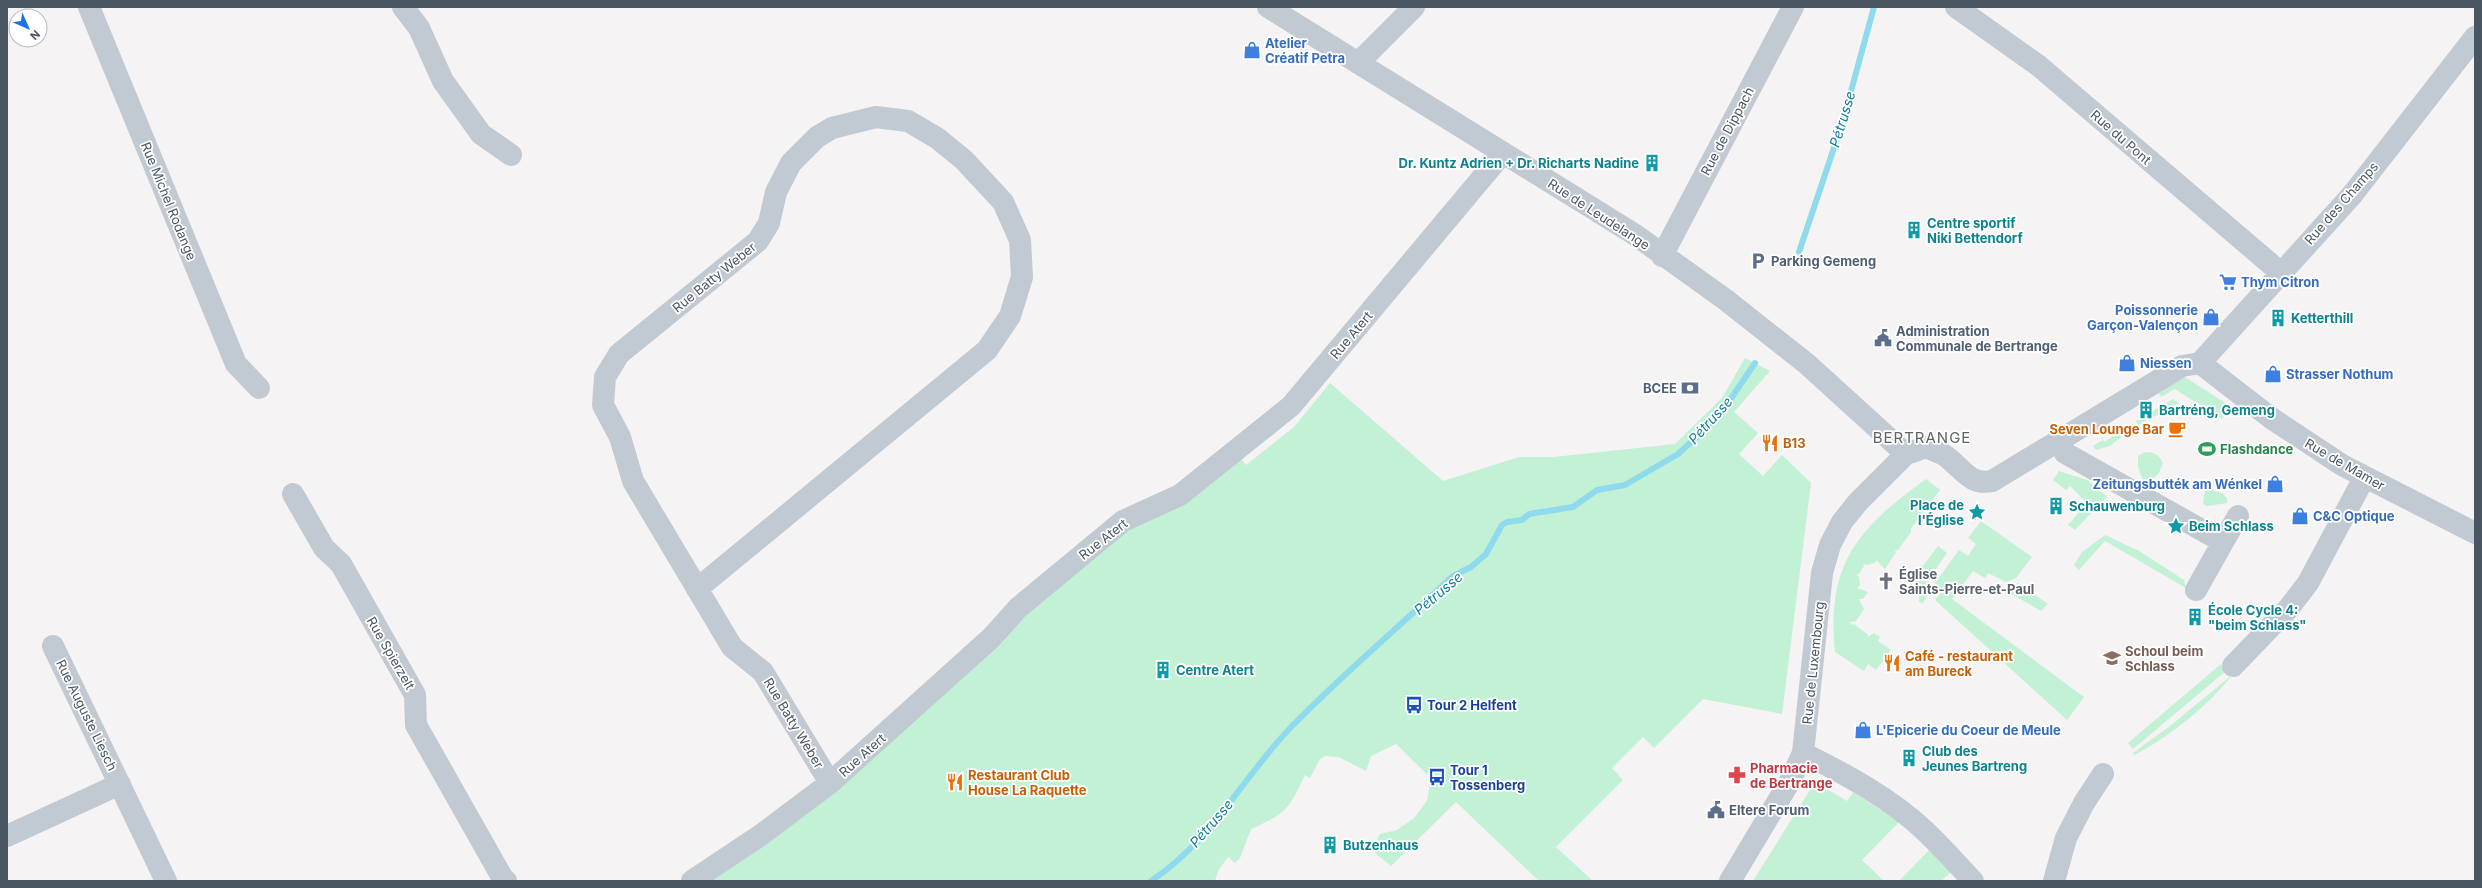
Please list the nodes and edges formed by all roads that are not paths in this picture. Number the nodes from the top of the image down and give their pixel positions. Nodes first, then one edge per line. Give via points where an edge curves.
1 (89, 7) edge
2 (404, 7) edge
3 (1268, 7) edge
4 (1414, 7) edge
5 (1792, 7) edge
6 (1956, 7) edge
7 (2475, 37) edge
8 (1358, 63) junction
9 (1502, 154) junction
10 (511, 155) dead end
11 (1662, 256) junction
12 (2280, 272) junction
13 (2191, 365) junction
14 (258, 388) dead end
15 (2065, 453) dead end
16 (1906, 454) junction
17 (2364, 478) junction
18 (293, 494) dead end
19 (2238, 516) dead end
20 (2475, 533) edge
21 (2223, 542) junction
22 (697, 589) junction
23 (2196, 590) dead end
24 (53, 646) dead end
25 (2233, 666) dead end
26 (1803, 753) junction
27 (2103, 774) dead end
28 (120, 784) junction
29 (830, 784) junction
30 (7, 836) edge
31 (166, 881) edge
32 (506, 881) edge
33 (692, 881) edge
34 (1730, 881) edge
35 (1973, 881) edge
36 (2054, 881) edge

1 - 14 street, Rue Michel Rodange via 236,364
2 - 10 street via 419,28 443,81 481,134
3 - 8 street, Rue de Leudelange
4 - 8 street
5 - 11 street, Rue de Dippach
6 - 12 street, Rue du Pont via 2039,66
7 - 12 street, Rue des Champs via 2352,194
8 - 9 street, Rue de Leudelange
9 - 11 street, Rue de Leudelange via 1634,234
9 - 29 street, Rue Atert via 1291,406 1180,495 1123,521 1018,608 991,638
11 - 16 street, Rue de Leudelange via 1726,300 1807,364
12 - 13 street, Rue des Champs via 2245,316
13 - 16 street via 1992,481 1981,483 1970,478 1944,455 1926,447
13 - 17 street, Rue de Mamer
15 - 21 street
16 - 26 street, Rue de Luxembourg via 1858,502 1842,522 1830,545 1822,573
17 - 20 street, Rue de Mamer
17 - 25 street via 2308,583 2288,609
18 - 32 street, Rue Spierzelt via 324,548 341,564 415,695 416,725
19 - 21 street
21 - 23 street
22 - 22 street, Rue Batty Weber via 988,350 1010,316 1022,278 1020,240 1003,202 964,160 937,138 908,121 876,118 832,128 817,137 791,163 776,192 769,223 758,241 619,354 605,377 603,405 620,437 632,481
22 - 29 street, Rue Batty Weber via 732,647 763,672
24 - 28 street, Rue Auguste Liesch
26 - 34 street, Rue de Luxembourg via 1790,781
26 - 35 street via 1861,785 1897,809 1924,830
27 - 36 street via 2066,838
28 - 30 street, Rue Auguste Liesch
28 - 31 street, Rue Auguste Liesch
29 - 33 street, Rue Atert via 761,836

